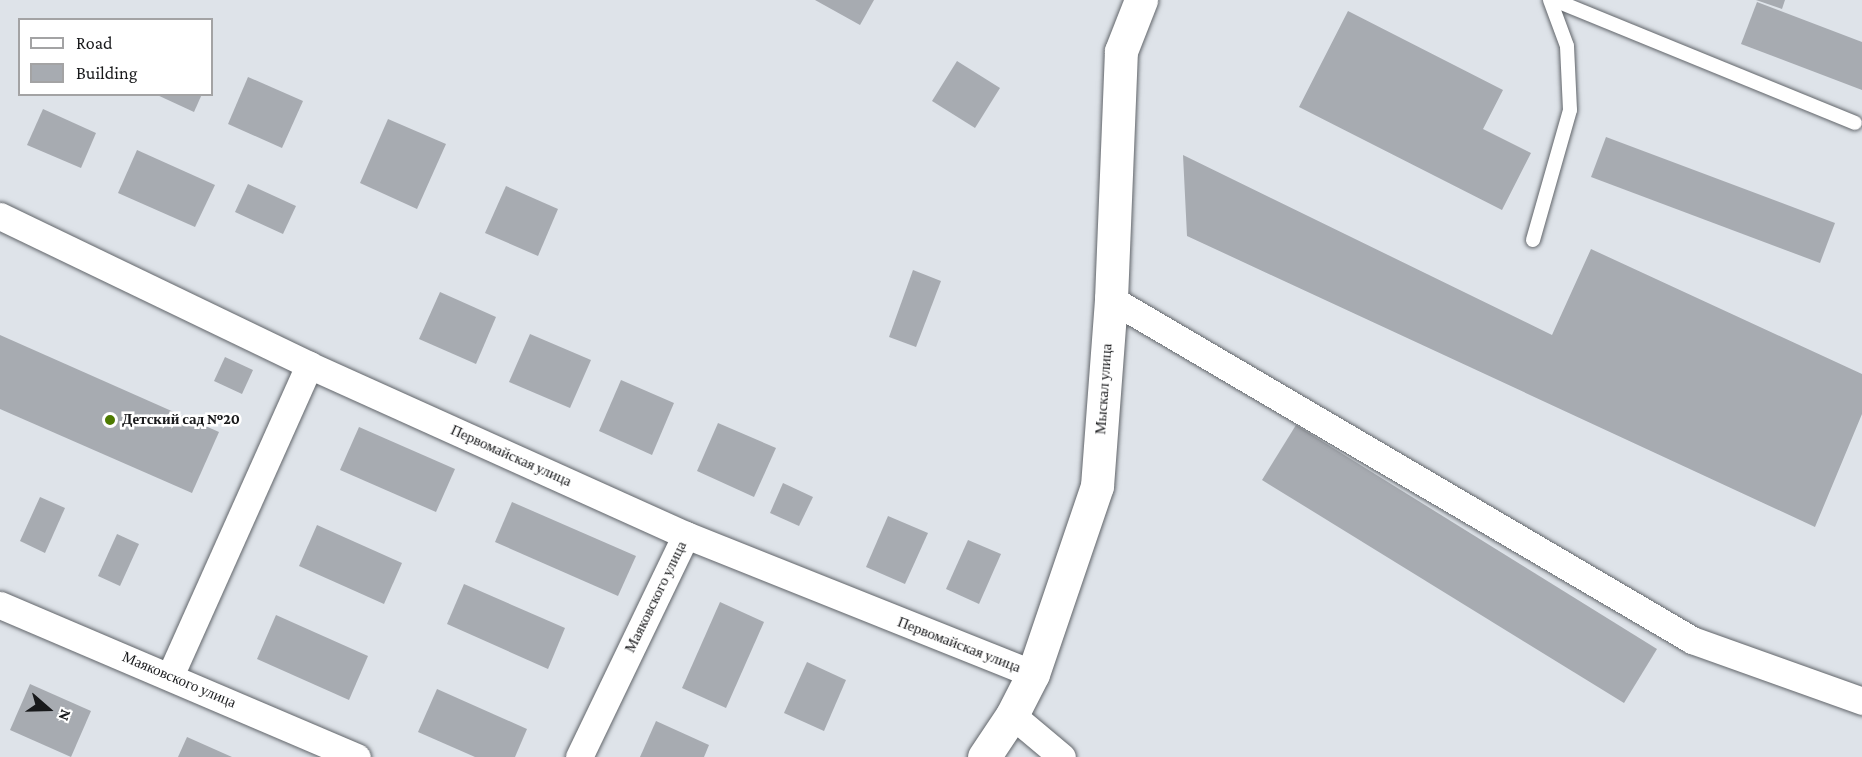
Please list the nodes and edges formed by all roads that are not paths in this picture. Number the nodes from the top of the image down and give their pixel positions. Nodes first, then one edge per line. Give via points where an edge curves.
1 (1141, 0) edge
2 (1552, 0) edge
3 (1854, 123) dead end
4 (0, 216) edge
5 (1533, 240) dead end
6 (1111, 299) junction
7 (309, 365) junction
8 (686, 535) junction
9 (0, 605) edge
10 (1033, 674) junction
11 (170, 676) junction
12 (1862, 701) edge
13 (1012, 715) junction
14 (357, 757) edge
15 (579, 757) edge
16 (984, 757) edge
17 (1062, 757) edge

1 - 6 street, Мыскал улица via 1121,51
2 - 3 lane
2 - 5 lane via 1567,46 1570,110
4 - 7 street, Первомайская улица
6 - 10 street, Мыскал улица via 1097,486
6 - 12 street via 1692,640
7 - 8 street, Первомайская улица
7 - 11 street
8 - 10 street, Первомайская улица
8 - 15 street, Маяковского улица
9 - 11 street, Маяковского улица
10 - 13 street, Мыскал улица
11 - 14 street, Маяковского улица
13 - 16 street, Мыскал улица
13 - 17 street

